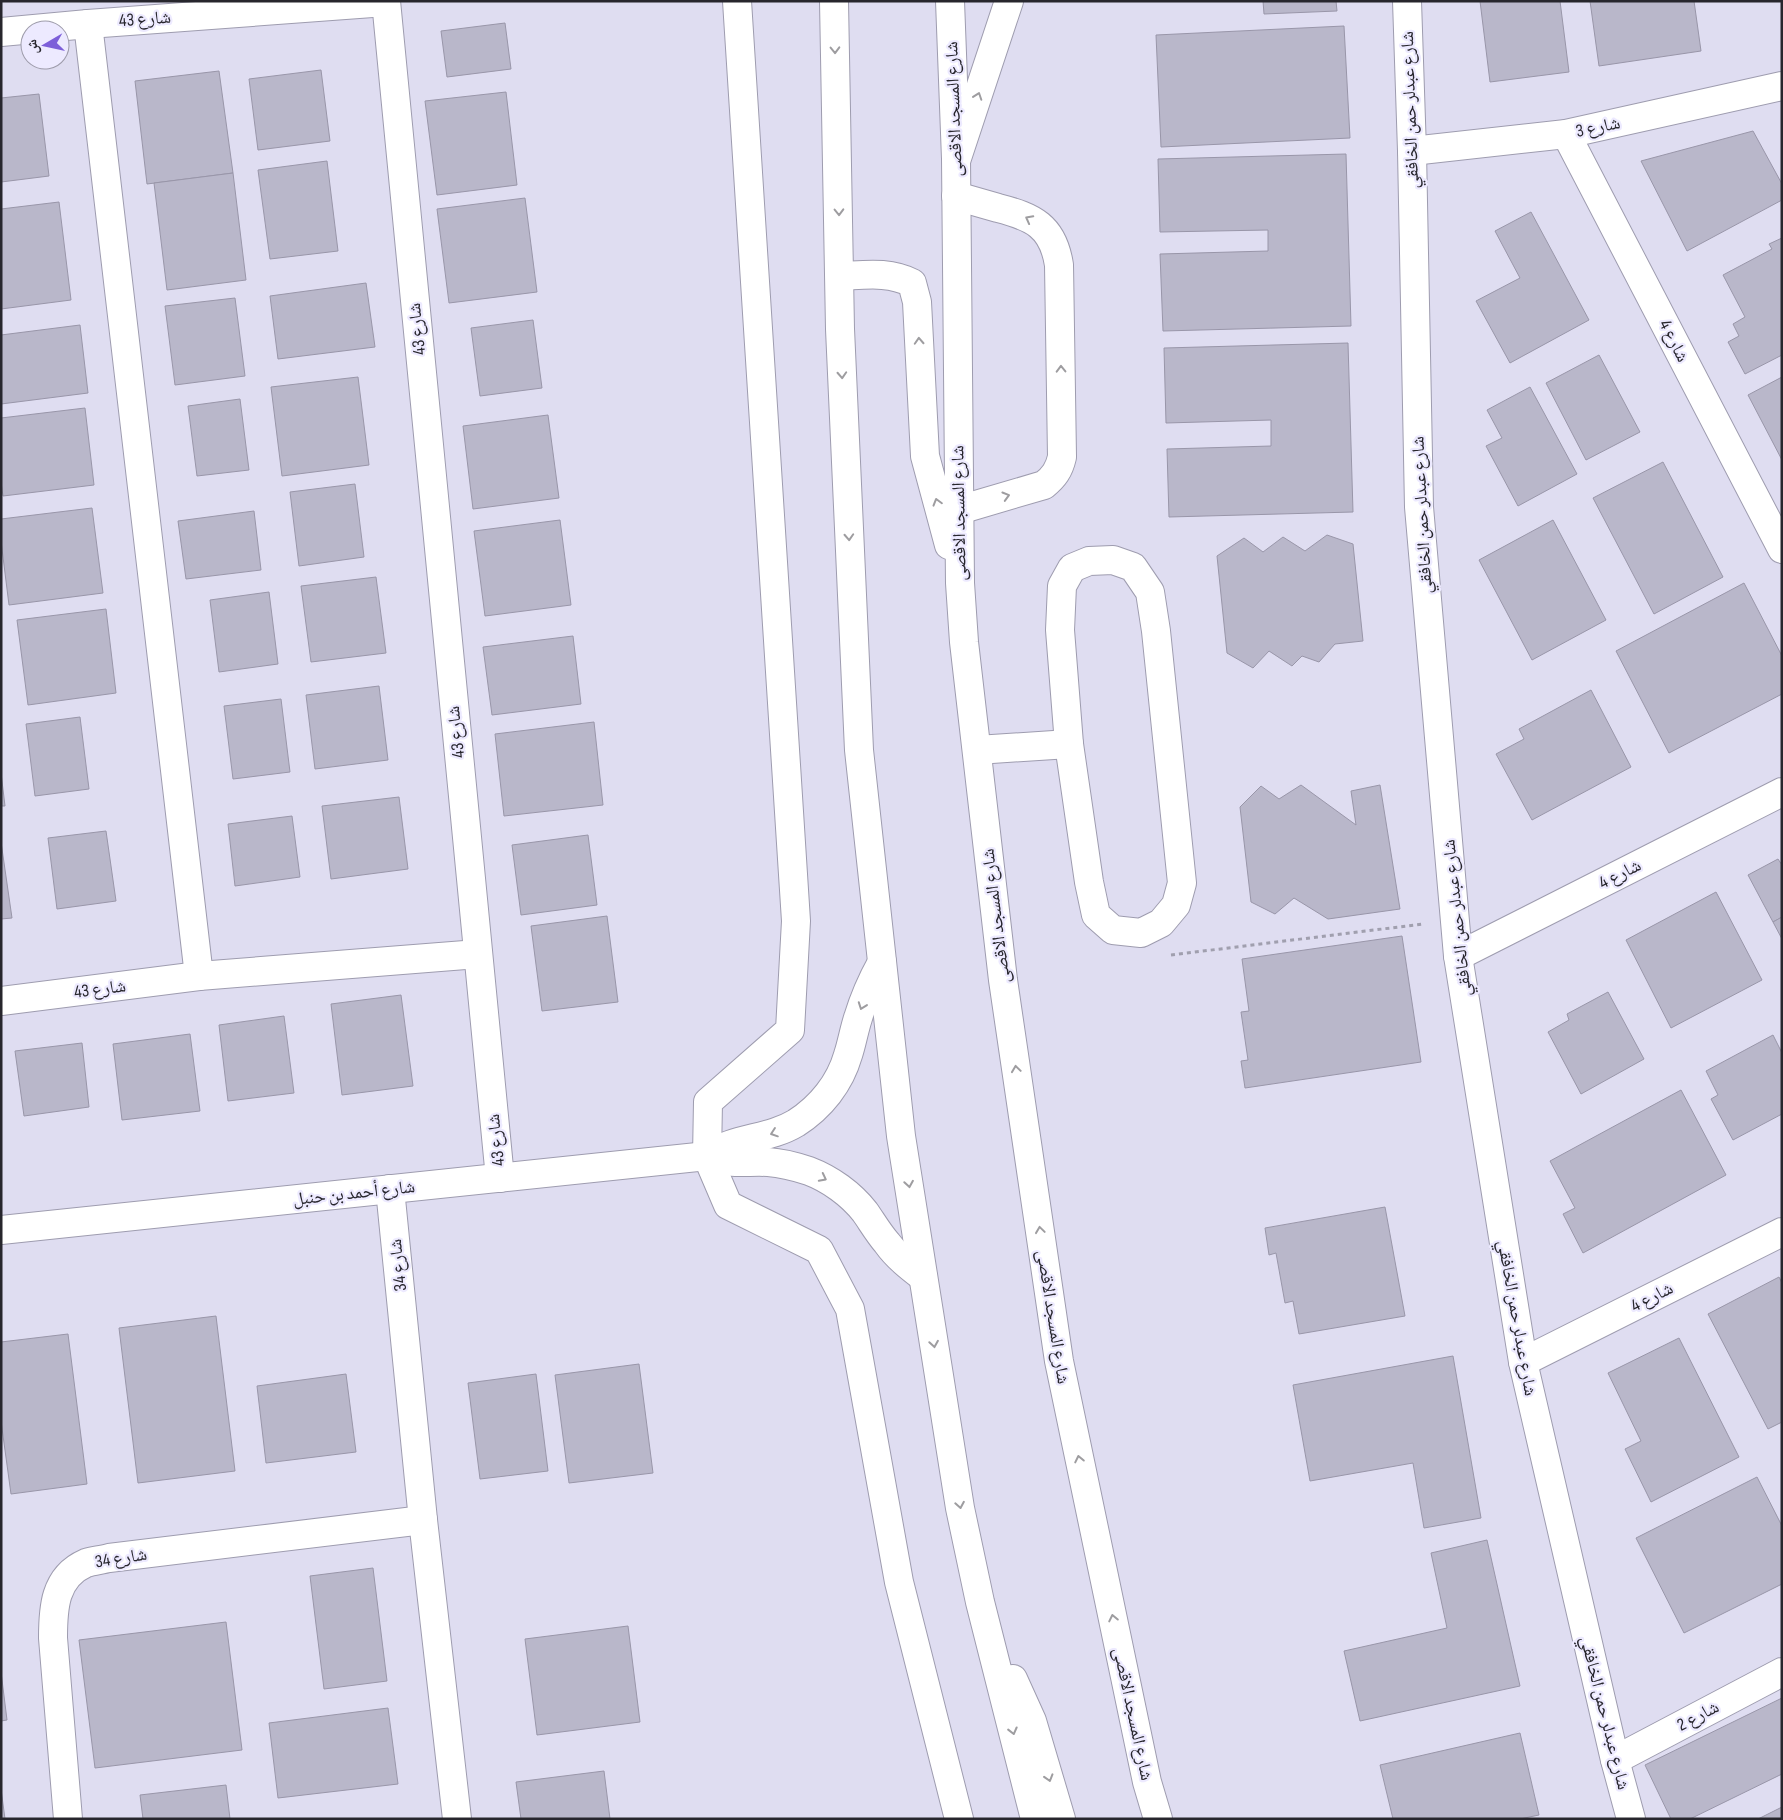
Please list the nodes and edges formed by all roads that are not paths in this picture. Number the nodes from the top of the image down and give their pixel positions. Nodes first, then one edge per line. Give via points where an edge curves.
1 (386, 1) edge
2 (737, 1) edge
3 (834, 1) edge
4 (950, 1) edge
5 (1009, 1) edge
6 (1407, 1) edge
7 (88, 24) junction
8 (1, 32) edge
9 (1782, 86) edge
10 (1566, 134) junction
11 (1412, 151) junction
12 (956, 159) junction
13 (956, 196) junction
14 (840, 276) junction
15 (959, 510) junction
16 (1782, 549) edge
17 (960, 583) junction
18 (1069, 744) junction
19 (977, 750) junction
20 (1782, 792) edge
21 (478, 954) junction
22 (1458, 956) junction
23 (882, 962) junction
24 (199, 976) junction
25 (1, 1001) edge
26 (707, 1156) junction
27 (500, 1178) junction
28 (390, 1189) junction
29 (1, 1230) edge
30 (1782, 1232) edge
31 (923, 1277) junction
32 (1523, 1362) junction
33 (423, 1520) junction
34 (980, 1602) junction
35 (1782, 1672) edge
36 (1615, 1760) junction
37 (1147, 1782) junction
38 (68, 1819) edge
39 (457, 1819) edge
40 (959, 1819) edge
41 (1035, 1819) edge
42 (1061, 1819) edge
43 (1150, 1819) edge
44 (1158, 1819) edge
45 (1631, 1819) edge

1 - 7 street, شارع 43
1 - 21 street, شارع 43
2 - 26 street via 796,920 790,1030 708,1102
3 -> 14 street
4 - 12 street, شارع المسجد الاقصى
12 -> 5 street
6 - 11 street, شارع عبدلر حمن الخافقي
7 - 8 street, شارع 43
7 - 24 street
9 - 10 street, شارع 3
10 - 11 street, شارع 3
10 - 16 street, شارع 4
11 - 22 street, شارع عبدلر حمن الخافقي via 1419,507
12 - 13 street, شارع المسجد الاقصى
13 - 15 street, شارع المسجد الاقصى
15 -> 13 street via 1044,485 1060,468 1062,458 1059,265 1053,242 1047,232 1028,217
17 -> 14 street via 925,456 917,302 912,283 901,277 880,274
14 -> 23 street via 859,750
15 - 17 street, شارع المسجد الاقصى
17 - 19 street, شارع المسجد الاقصى
18 - 18 street via 1096,914 1113,930 1141,933 1161,922 1176,905 1182,883 1150,592 1133,567 1113,560 1089,561 1072,568 1062,586 1060,630
18 - 19 street
37 -> 19 street, شارع المسجد الاقصى via 1059,1361 1004,980
20 - 22 street, شارع 4
21 - 24 street, شارع 43
21 - 27 street, شارع 43
22 - 32 street, شارع عبدلر حمن الخافقي
23 -> 26 street, شارع أحمد بن حنبل via 860,1011 842,1072 822,1102 779,1132 725,1145
23 -> 31 street via 901,1136
24 - 25 street, شارع 43
26 - 27 street, شارع أحمد بن حنبل
26 -> 31 street, شارع أحمد بن حنبل via 737,1163 768,1162 790,1166 830,1181 863,1209 896,1255
26 - 40 street via 728,1205 819,1250 850,1310 899,1582
27 - 28 street, شارع أحمد بن حنبل
28 - 29 street, شارع أحمد بن حنبل
28 - 33 street, شارع 34
30 - 32 street, شارع 4
31 -> 34 street via 960,1508
32 - 36 street, شارع عبدلر حمن الخافقي
33 - 38 street, شارع 34 via 109,1558 86,1563 73,1571 62,1584 53,1608
33 - 39 street, شارع 34
34 -> 41 street
34 -> 42 street via 1032,1722
35 - 36 street, شارع 2
36 - 45 street, شارع عبدلر حمن الخافقي
37 - 43 street
37 - 44 street, شارع المسجد الاقصى

